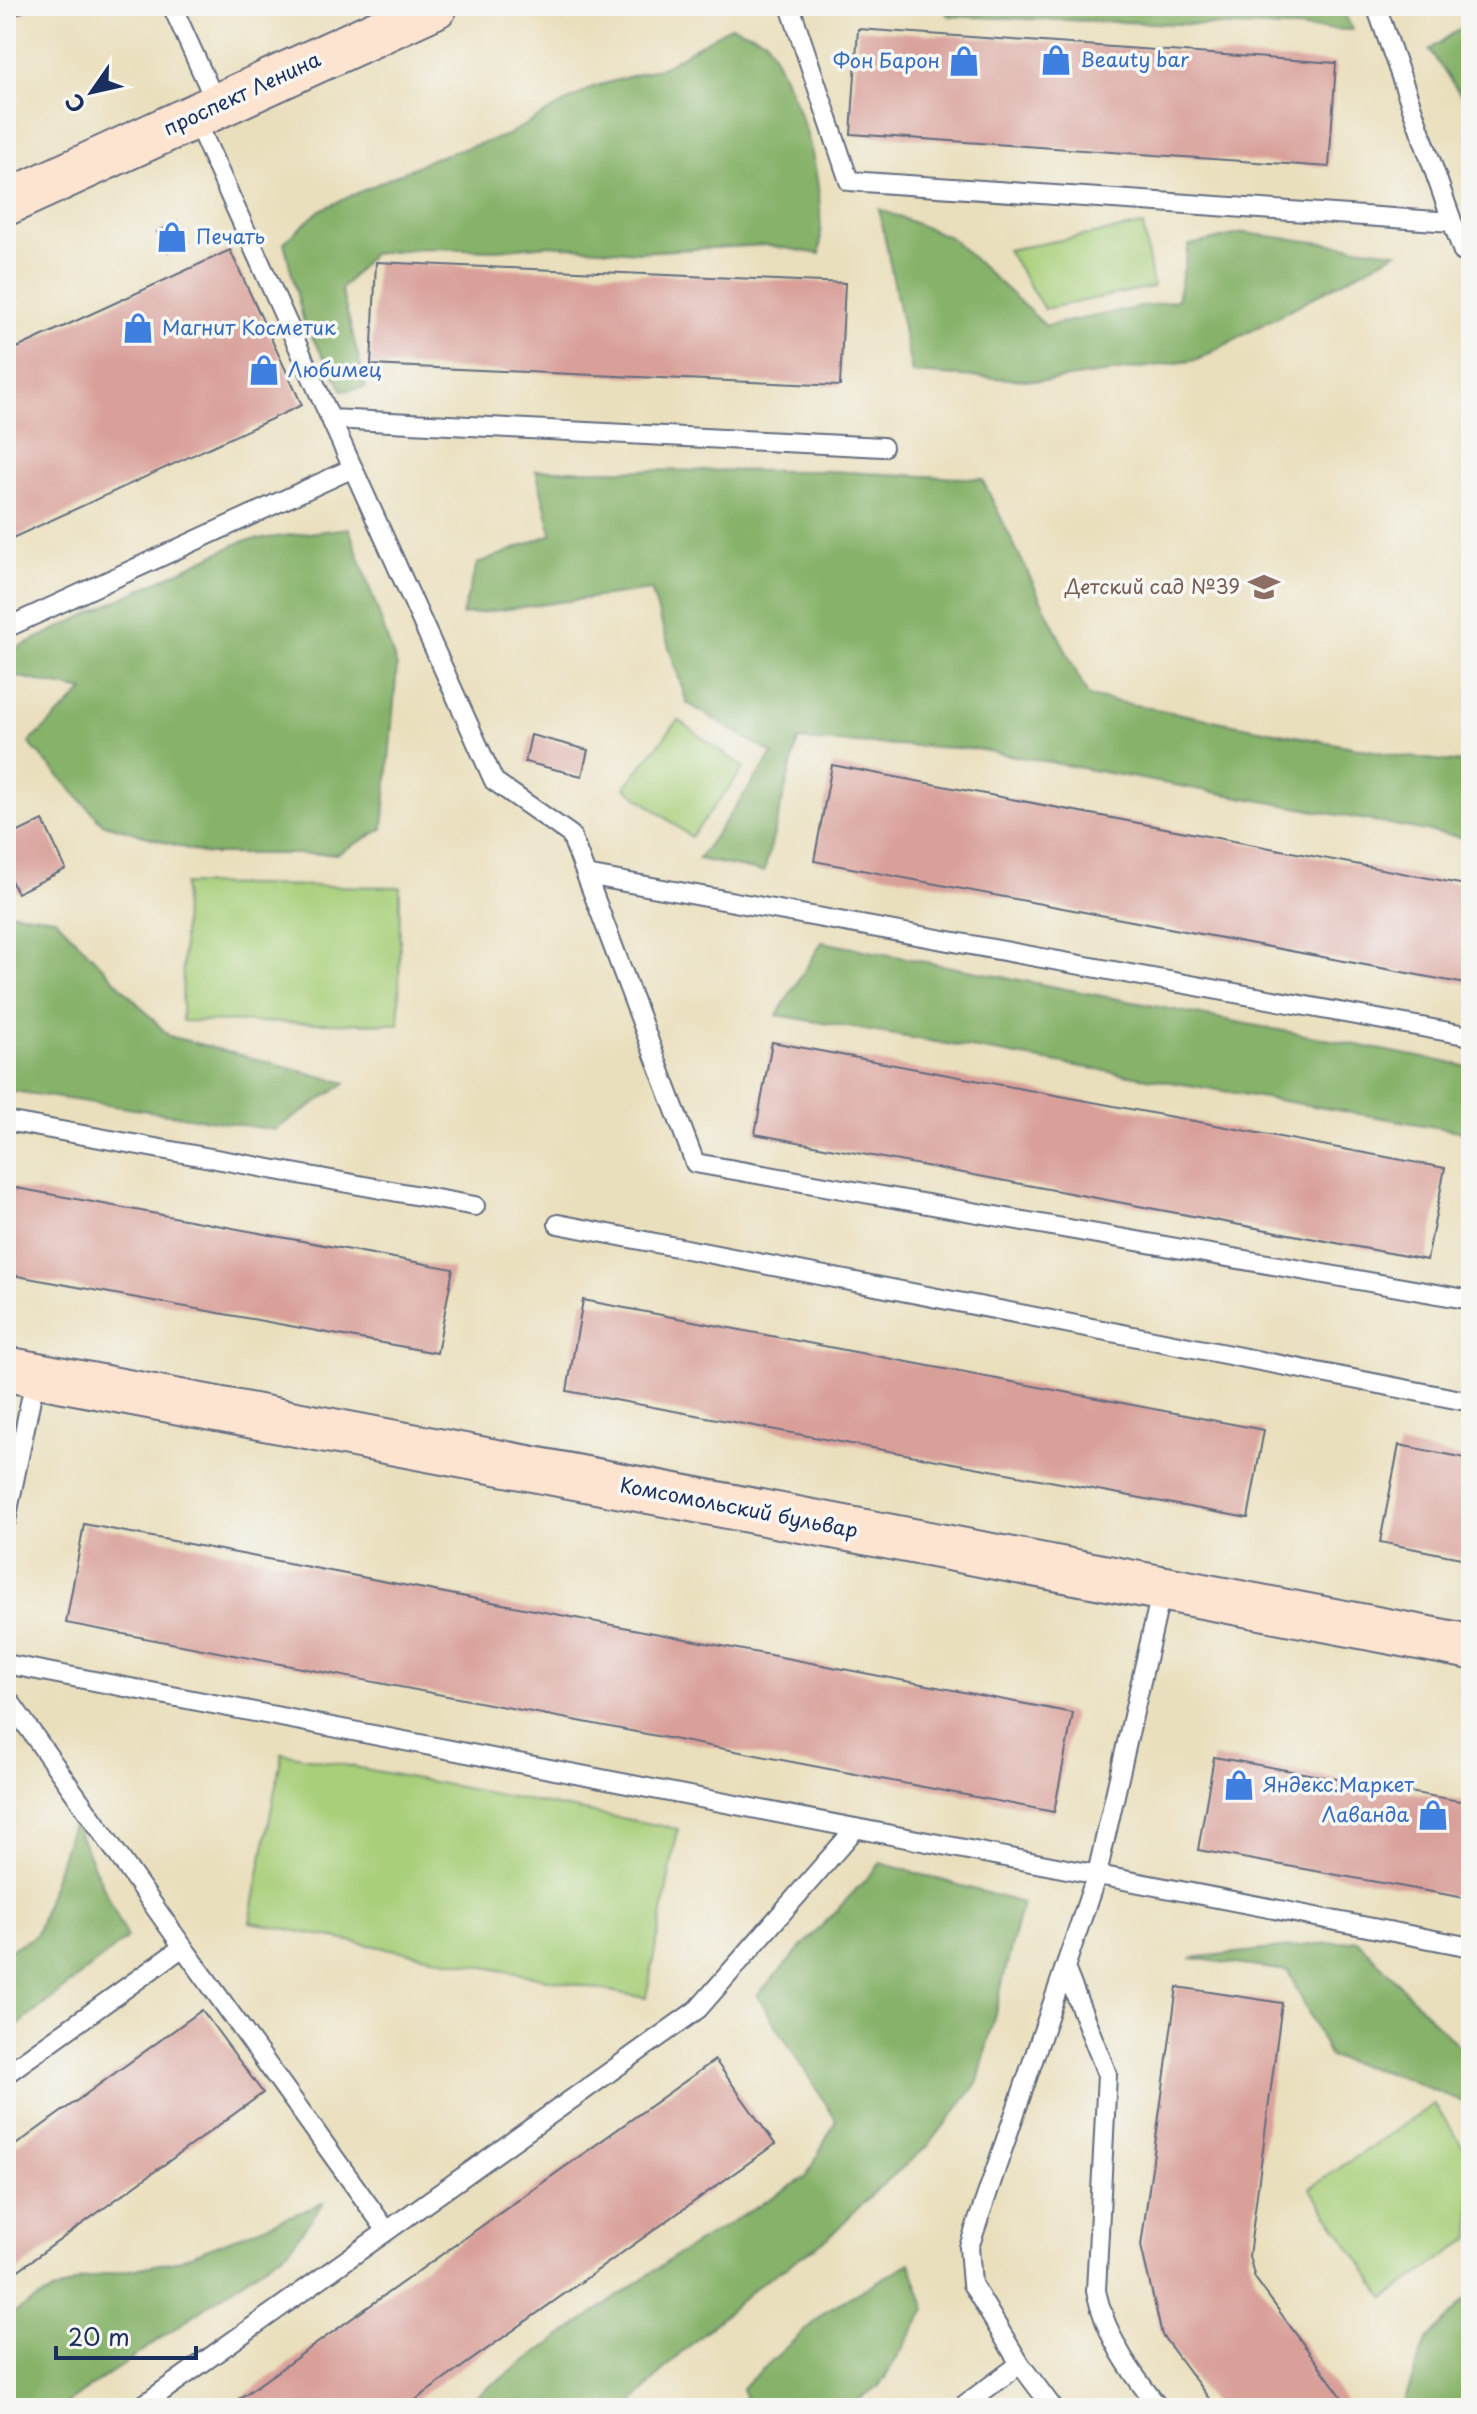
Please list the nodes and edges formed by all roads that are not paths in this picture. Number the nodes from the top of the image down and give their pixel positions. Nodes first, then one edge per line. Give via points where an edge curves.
1 (172, 6) edge
2 (435, 6) edge
3 (790, 6) edge
4 (1376, 6) edge
5 (206, 110) junction
6 (6, 203) edge
7 (1452, 222) junction
8 (1463, 252) dead end
9 (331, 419) junction
10 (883, 447) dead end
11 (353, 468) junction
12 (6, 628) edge
13 (586, 875) junction
14 (1471, 1036) edge
15 (6, 1121) edge
16 (475, 1206) dead end
17 (558, 1224) dead end
18 (1471, 1300) edge
19 (21, 1371) edge
20 (1471, 1402) edge
21 (6, 1520) edge
22 (1162, 1589) junction
23 (1471, 1647) edge
24 (6, 1664) edge
25 (6, 1696) edge
26 (856, 1828) junction
27 (1097, 1874) junction
28 (183, 1947) junction
29 (1471, 1947) edge
30 (1065, 1968) junction
31 (6, 2074) edge
32 (387, 2231) junction
33 (1020, 2364) junction
34 (139, 2408) edge
35 (960, 2408) edge
36 (1053, 2408) edge
37 (1159, 2408) edge

1 - 5 lane
2 - 5 street, проспект Ленина
3 - 7 lane via 849,181
4 - 7 lane
5 - 6 street, проспект Ленина
5 - 9 lane
7 - 8 lane
9 - 10 lane
9 - 11 lane
11 - 12 lane
11 - 13 lane via 494,781 571,835
13 - 14 lane
13 - 18 lane via 695,1163
15 - 16 lane
17 - 20 lane
19 - 21 lane
19 - 22 street, Комсомольский бульвар
22 - 23 street, Комсомольский бульвар
22 - 27 lane
24 - 26 lane
25 - 28 lane
26 - 27 lane
26 - 32 lane via 698,2009
27 - 29 lane
27 - 30 lane
28 - 31 lane
28 - 32 lane
30 - 33 lane via 969,2247 972,2284
30 - 37 lane via 1107,2074 1098,2302 1103,2324 1129,2370
32 - 34 lane
33 - 35 lane
33 - 36 lane

